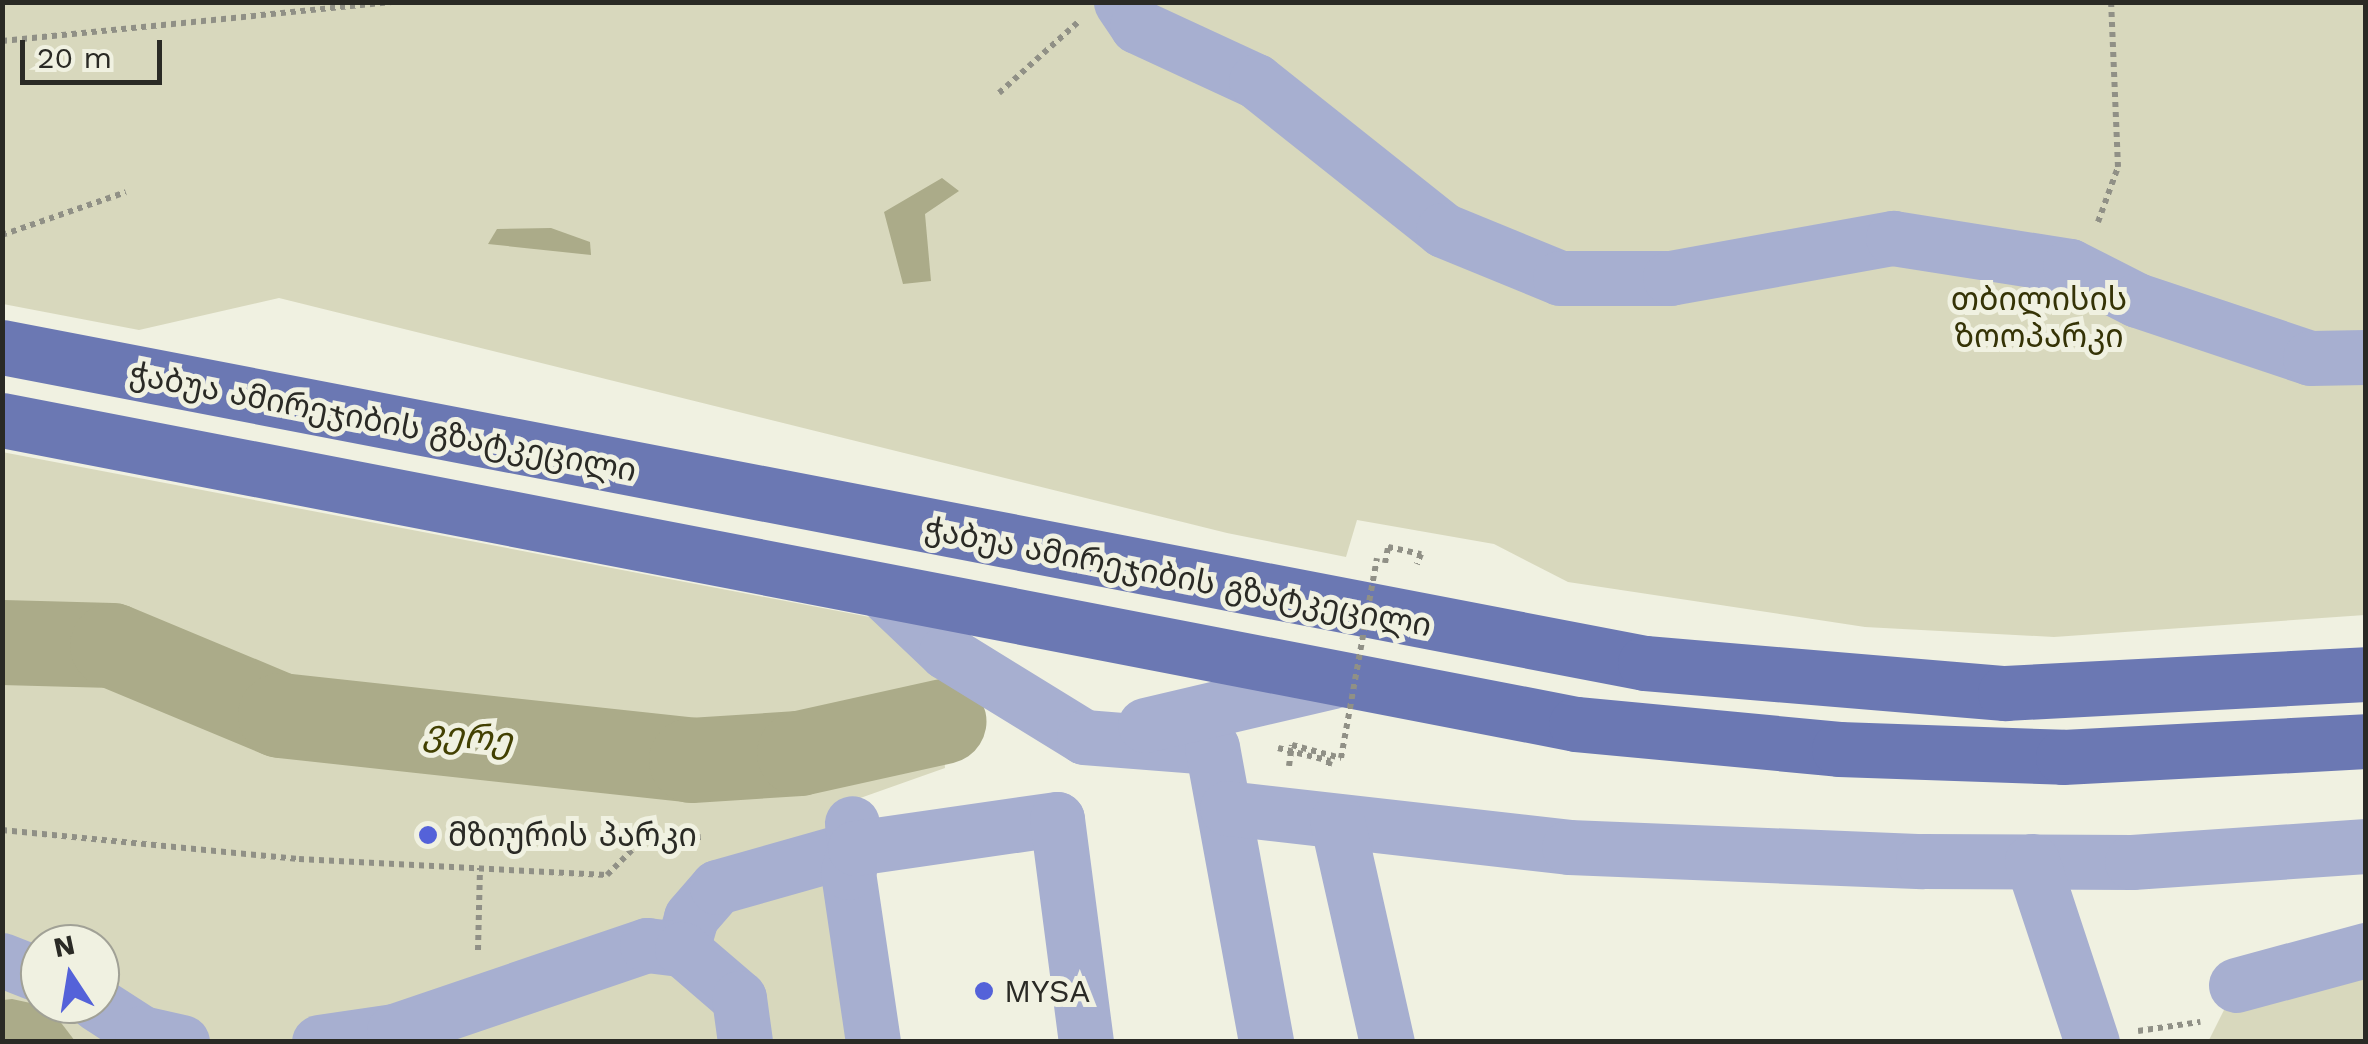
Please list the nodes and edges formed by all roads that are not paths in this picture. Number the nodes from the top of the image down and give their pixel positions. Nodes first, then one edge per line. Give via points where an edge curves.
1 (1104, 8) edge
2 (2, 347) edge
3 (2366, 357) edge
4 (2, 420) edge
5 (886, 594) junction
6 (2366, 674) edge
7 (1332, 682) junction
8 (1084, 737) junction
9 (2366, 741) edge
10 (1227, 808) junction
11 (1057, 819) junction
12 (1337, 821) junction
13 (853, 835) junction
14 (2366, 846) edge
15 (2032, 861) junction
16 (682, 949) junction
17 (2366, 950) edge
18 (2223, 1003) road end
19 (120, 1019) edge
20 (182, 1042) edge
21 (319, 1042) edge
22 (745, 1042) edge
23 (873, 1042) edge
24 (1086, 1042) edge
25 (1266, 1042) edge
26 (1386, 1042) edge
27 (2092, 1042) edge

1 - 3 lane via 1256,81 1444,230 1560,278 1670,278 1893,238 2070,266 2136,300 2310,358
2 - 6 main road, ჭაბუა ამირეჯიბის გზატკეცილი via 1645,663 2005,693
4 - 5 main road
5 - 7 main road
5 - 8 lane via 946,652
7 - 8 lane
7 - 9 main road via 1576,724 1839,749 2064,757
8 - 10 lane via 1212,747
8 - 11 lane
10 - 12 lane
10 - 25 lane
11 - 13 lane
11 - 24 lane
12 - 15 lane via 1569,847
12 - 26 lane
13 - 16 lane via 717,887 690,917
13 - 23 lane via 848,872
14 - 15 lane
15 - 27 lane
16 - 21 lane via 611,953 537,988 394,1030
16 - 22 lane via 739,998
17 - 18 lane
19 - 20 lane via 142,1033

